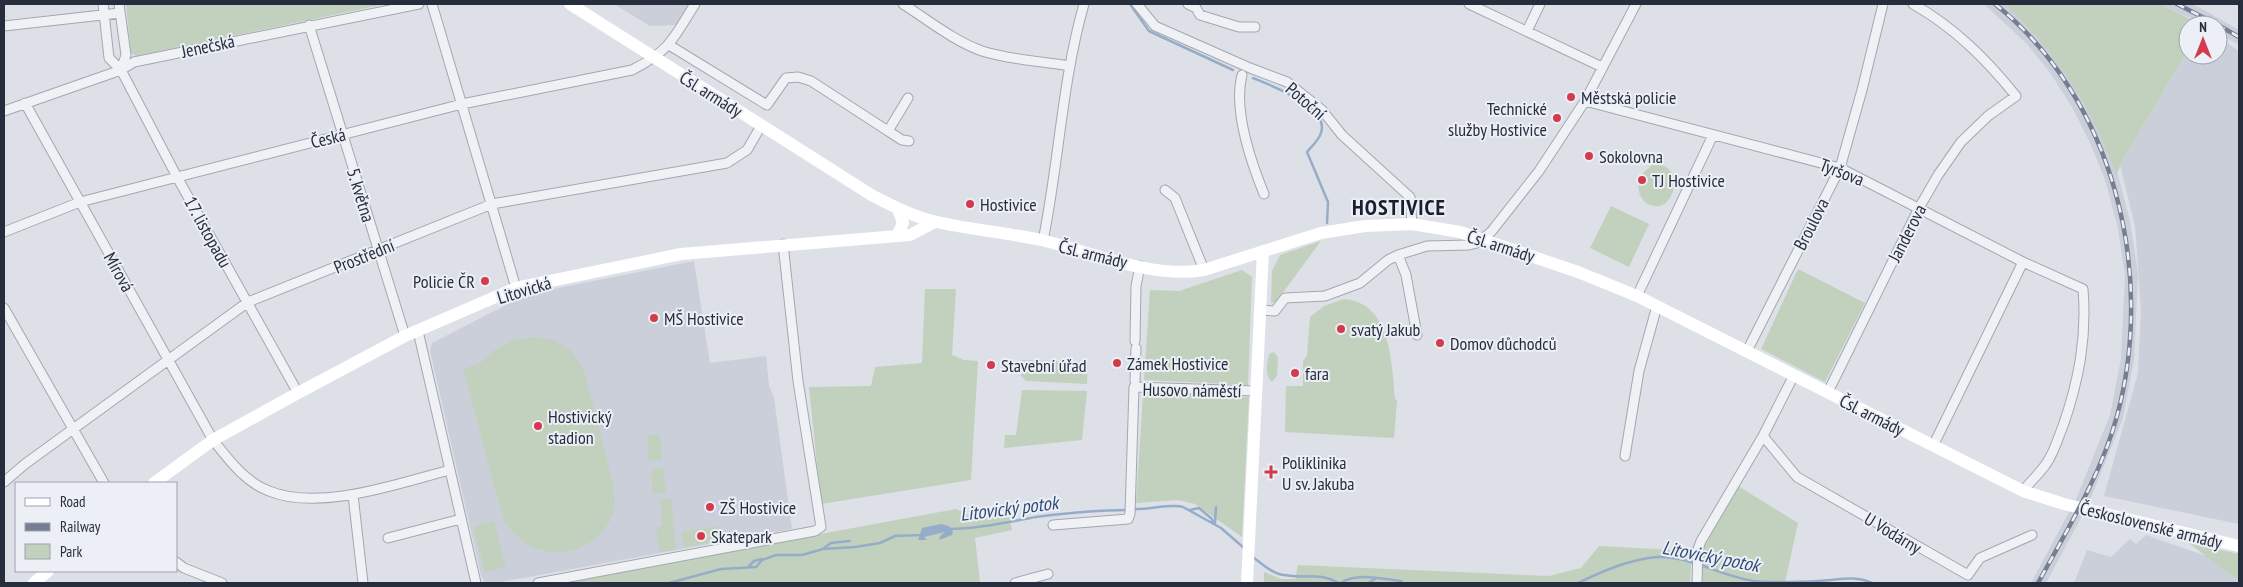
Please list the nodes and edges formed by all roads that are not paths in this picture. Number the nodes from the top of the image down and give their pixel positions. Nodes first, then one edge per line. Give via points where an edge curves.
1 (103, 4) edge
2 (419, 4) edge
3 (432, 4) edge
4 (570, 4) edge
5 (694, 4) edge
6 (903, 4) edge
7 (1084, 4) edge
8 (1137, 4) edge
9 (1188, 4) edge
10 (1469, 4) edge
11 (1540, 4) edge
12 (1636, 4) edge
13 (1883, 4) edge
14 (1913, 4) edge
15 (120, 8) edge
16 (104, 16) junction
17 (310, 25) junction
18 (4, 26) edge
19 (1255, 27) dead end
20 (1527, 31) junction
21 (670, 45) junction
22 (655, 58) junction
23 (1070, 66) junction
24 (1602, 67) junction
25 (121, 70) junction
26 (1242, 75) dead end
27 (908, 98) dead end
28 (1585, 101) junction
29 (25, 103) junction
30 (462, 104) junction
31 (4, 110) edge
32 (761, 126) junction
33 (888, 131) junction
34 (342, 134) junction
35 (1714, 135) junction
36 (910, 142) dead end
37 (1840, 168) junction
38 (177, 177) junction
39 (1165, 190) dead end
40 (1264, 194) dead end
41 (80, 202) junction
42 (492, 204) junction
43 (1919, 208) junction
44 (898, 209) junction
45 (936, 222) junction
46 (1412, 224) junction
47 (4, 232) edge
48 (897, 236) junction
49 (1482, 240) junction
50 (1043, 241) junction
51 (782, 244) junction
52 (378, 251) junction
53 (1263, 251) junction
54 (1398, 255) junction
55 (2023, 262) junction
56 (1140, 266) junction
57 (1204, 270) junction
58 (516, 288) junction
59 (1637, 296) junction
60 (248, 302) junction
61 (1657, 306) junction
62 (4, 308) edge
63 (1260, 310) junction
64 (418, 331) junction
65 (1417, 335) dead end
66 (405, 336) junction
67 (1747, 352) junction
68 (168, 360) junction
69 (1794, 375) junction
70 (1134, 381) dead end
71 (1256, 392) junction
72 (1828, 392) junction
73 (298, 393) junction
74 (73, 429) junction
75 (1763, 436) junction
76 (213, 440) junction
77 (1933, 446) junction
78 (1625, 456) dead end
79 (450, 470) junction
80 (4, 482) edge
81 (103, 482) edge
82 (155, 482) edge
83 (2023, 491) junction
84 (353, 495) junction
85 (2064, 504) joint
86 (461, 518) junction
87 (1053, 525) dead end
88 (2032, 535) dead end
89 (388, 538) dead end
90 (2239, 546) edge
91 (178, 564) edge
92 (47, 572) edge
93 (1048, 574) dead end
94 (1697, 581) edge
95 (34, 583) edge
96 (222, 583) edge
97 (363, 583) edge
98 (476, 583) edge
99 (538, 583) edge
100 (1015, 583) edge
101 (1247, 583) edge

1 - 16 street, 17. listopadu
2 - 17 street, Jenečská
3 - 30 street
4 - 22 main road, Čsl. armády
5 - 21 street, Česká
6 - 23 street via 980,50
7 - 23 street
8 - 46 street, Potoční via 1154,26 1287,82 1322,110 1342,135 1410,197
9 - 19 street via 1200,15 1238,27
10 - 20 street
11 - 20 street
12 - 24 street
13 - 37 street, Broulova
14 - 43 street, Janderova via 1963,38 2016,96 1988,116 1961,142
15 - 16 street
15 - 25 street via 126,55
16 - 18 street
16 - 25 street, 17. listopadu via 109,58
17 - 25 street, Jenečská via 134,62
17 - 34 street, 5. května
20 - 24 street
21 - 22 street, Česká
21 - 33 street via 767,105 786,78 798,76 811,81
22 - 30 street, Česká via 632,70
22 - 32 main road, Čsl. armády
23 - 50 street
24 - 28 street
25 - 29 street, Jenečská
25 - 38 street, 17. listopadu
26 - 40 street via 1239,89 1243,124
27 - 33 street
28 - 35 street, Tyršova
28 - 49 street via 1539,171
29 - 31 street, Jenečská
29 - 41 street, Mírová
30 - 34 street, Česká
30 - 42 street
32 - 42 street, Prostřední via 746,150 727,162
32 - 44 main road, Čsl. armády
33 - 36 street
34 - 38 street, Česká
34 - 52 street, 5. května
35 - 37 street, Tyršova
35 - 59 street
37 - 43 street, Tyršova
37 - 67 street, Broulova
38 - 41 street, Česká
38 - 60 street, 17. listopadu
39 - 57 street via 1175,198
41 - 47 street, Česká
41 - 68 street, Mírová
42 - 52 street, Prostřední
42 - 58 street
43 - 55 street, Tyršova
43 - 72 street, Janderova
44 - 45 main road, Čsl. armády
44 - 48 main road via 903,223
45 - 48 main road, Litovická via 910,234
45 - 50 main road, Čsl. armády
46 - 49 main road, Čsl. armády via 1444,228
46 - 53 main road, Čsl. armády via 1344,228
48 - 51 main road, Litovická
49 - 54 street via 1460,246 1427,246
49 - 59 main road, Čsl. armády via 1601,280
50 - 56 main road, Čsl. armády
51 - 58 main road, Litovická via 682,254
51 - 99 street via 821,527 815,531
52 - 60 street, Prostřední
52 - 66 street, 5. května
53 - 57 main road, Čsl. armády
53 - 63 main road, Husovo náměstí
54 - 63 street via 1360,283 1325,296 1285,298 1275,311
54 - 65 street via 1406,275
55 - 77 street
55 - 83 street, Tyršova via 2083,289 2085,319 2080,368 2072,402 2046,464
56 - 57 main road, Čsl. armády via 1171,271
56 - 70 street, Husovo náměstí via 1136,286
58 - 64 main road, Litovická
59 - 61 main road, Čsl. armády
60 - 68 street, Prostřední
60 - 73 street, 17. listopadu
61 - 67 main road, Čsl. armády
61 - 78 street via 1640,371
62 - 74 street
63 - 71 main road, Husovo náměstí
64 - 66 main road, Litovická
64 - 79 street
66 - 73 main road, Litovická
67 - 69 main road, Čsl. armády
68 - 74 street, Prostřední
68 - 76 street, Mírová
69 - 72 main road, Čsl. armády
69 - 75 street
71 - 87 street, Husovo náměstí via 1134,387 1130,514 1126,520
71 - 101 main road, Husovo náměstí
72 - 77 main road, Čsl. armády
73 - 76 main road, Litovická
74 - 80 street, Prostřední
74 - 81 street
75 - 88 street, U Vodárny via 1797,477 1968,575 1980,558
75 - 94 street via 1701,542
76 - 82 main road, Litovická
76 - 84 street, Mírová via 238,471 268,491 298,499
77 - 83 main road, Čsl. armády
79 - 84 street, Mírová
79 - 86 street
83 - 85 main road, Čsl. armády
84 - 97 street
85 - 90 main road, Československé armády
86 - 89 street
86 - 98 street
91 - 96 street
92 - 95 main road
93 - 100 street

